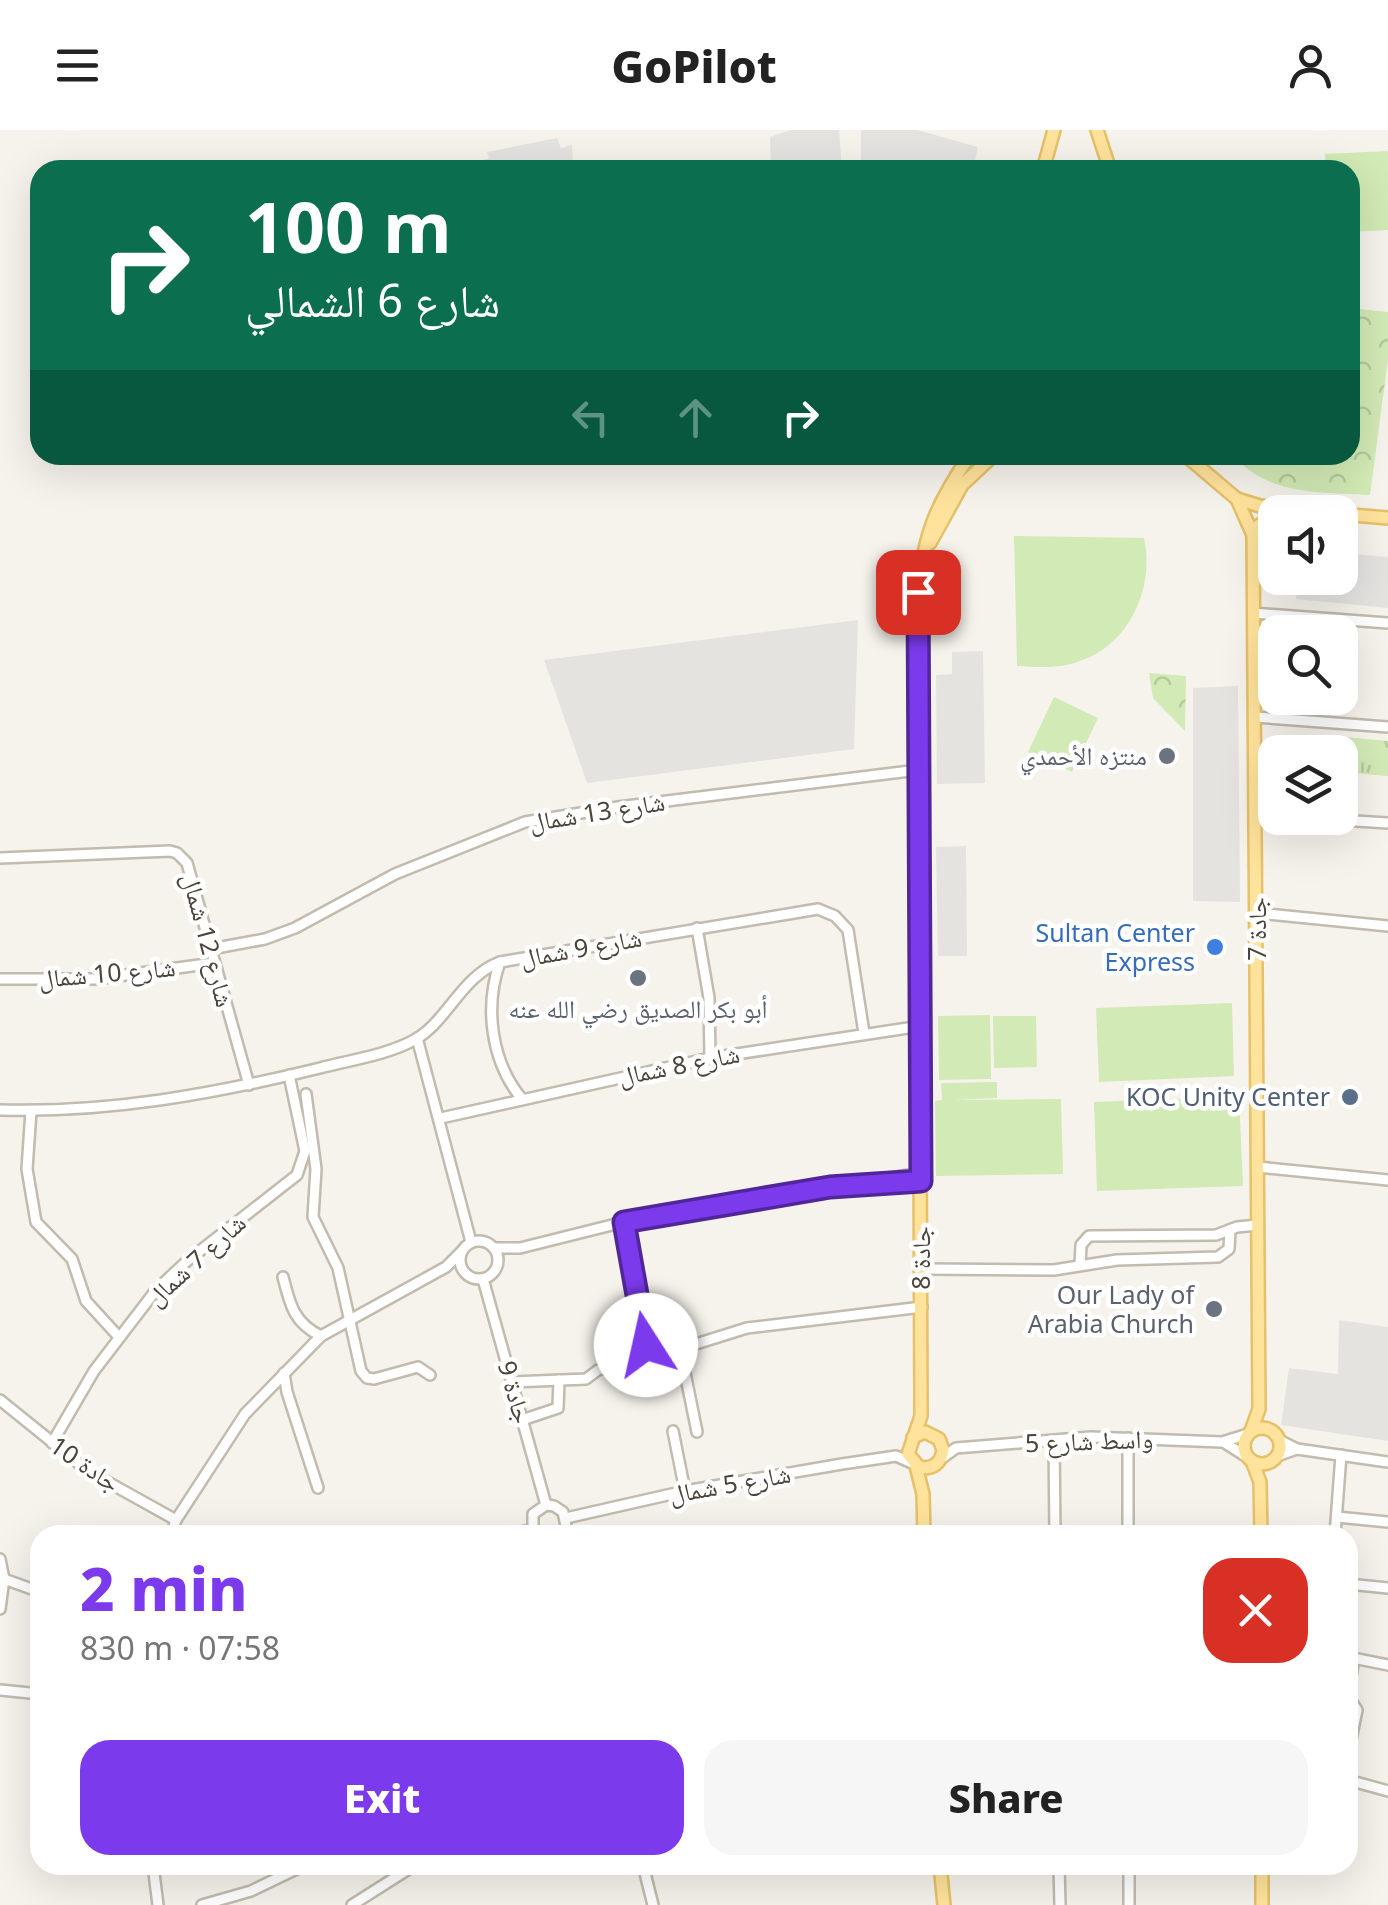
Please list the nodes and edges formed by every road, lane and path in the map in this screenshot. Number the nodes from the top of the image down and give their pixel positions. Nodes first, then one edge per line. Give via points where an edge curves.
1 (1054, 130) edge
2 (1098, 130) edge
3 (1045, 160) edge
4 (1107, 160) edge
5 (964, 465) edge
6 (984, 465) edge
7 (1198, 465) edge
8 (1200, 465) edge
9 (1202, 468) junction
10 (1237, 498) junction
11 (1258, 505) edge
12 (1358, 516) edge
13 (1388, 518) edge
14 (1258, 526) edge
15 (1253, 535) junction
16 (921, 560) junction
17 (1252, 613) junction
18 (1388, 623) edge
19 (1255, 717) junction
20 (1388, 727) edge
21 (918, 774) junction
22 (1256, 814) joint
23 (1358, 821) edge
24 (1388, 823) edge
25 (0, 858) edge
26 (1257, 913) junction
27 (1388, 926) edge
28 (697, 928) junction
29 (210, 949) junction
30 (500, 962) junction
31 (214, 963) junction
32 (0, 979) edge
33 (921, 1026) junction
34 (864, 1033) junction
35 (417, 1038) junction
36 (710, 1058) junction
37 (289, 1076) junction
38 (249, 1085) junction
39 (306, 1094) dead end
40 (522, 1099) junction
41 (0, 1110) edge
42 (32, 1110) junction
43 (441, 1118) junction
44 (1258, 1167) junction
45 (921, 1177) junction
46 (1388, 1180) edge
47 (624, 1222) junction
48 (1258, 1225) junction
49 (1230, 1230) junction
50 (472, 1242) junction
51 (528, 1246) junction
52 (494, 1248) junction
53 (461, 1252) junction
54 (1080, 1265) junction
55 (498, 1266) junction
56 (921, 1270) junction
57 (464, 1272) junction
58 (429, 1276) junction
59 (283, 1278) dead end
60 (483, 1279) junction
61 (922, 1308) junction
62 (351, 1318) junction
63 (118, 1336) junction
64 (321, 1336) junction
65 (284, 1373) junction
66 (430, 1375) dead end
67 (559, 1380) junction
68 (512, 1382) junction
69 (0, 1400) edge
70 (1259, 1409) junction
71 (921, 1416) junction
72 (522, 1420) junction
73 (674, 1432) dead end
74 (697, 1432) dead end
75 (1249, 1433) junction
76 (1274, 1435) junction
77 (935, 1436) junction
78 (1128, 1438) junction
79 (912, 1439) junction
80 (1054, 1440) junction
81 (1222, 1442) junction
82 (52, 1443) junction
83 (956, 1448) junction
84 (1297, 1449) junction
85 (1341, 1454) junction
86 (896, 1456) junction
87 (1250, 1459) junction
88 (1273, 1459) junction
89 (940, 1461) junction
90 (1388, 1462) edge
91 (915, 1465) junction
92 (1260, 1482) junction
93 (318, 1488) dead end
94 (684, 1491) junction
95 (923, 1494) junction
96 (546, 1505) junction
97 (566, 1518) junction
98 (1337, 1518) junction
99 (176, 1520) junction
100 (1388, 1522) edge
101 (174, 1525) edge
102 (534, 1525) edge
103 (564, 1525) edge
104 (924, 1525) edge
105 (1055, 1525) edge
106 (1128, 1525) edge
107 (1261, 1525) edge
108 (1336, 1525) edge
109 (0, 1559) edge
110 (4, 1579) junction
111 (1358, 1585) edge
112 (30, 1588) edge
113 (1388, 1588) edge
114 (0, 1609) edge
115 (1358, 1660) edge
116 (1388, 1666) edge
117 (0, 1690) edge
118 (30, 1693) edge
119 (1358, 1783) edge
120 (1388, 1791) edge
121 (154, 1875) edge
122 (284, 1875) edge
123 (399, 1875) edge
124 (646, 1875) edge
125 (941, 1875) edge
126 (1059, 1875) edge
127 (1129, 1875) edge
128 (1262, 1875) edge
129 (158, 1905) edge
130 (202, 1905) edge
131 (352, 1905) edge
132 (653, 1905) edge
133 (944, 1905) edge
134 (1060, 1905) edge
135 (1129, 1905) edge
136 (1262, 1905) edge

1 - 3 main road
2 - 4 main road
5 - 16 main road, جادة 8 via 936,508
6 - 16 main road, جادة 8 via 956,495
7 - 9 main road, جادة 7
8 - 9 main road, جادة 7
9 - 10 main road, جادة 7
10 - 11 main road
10 - 15 main road, جادة 7
12 - 13 main road
14 - 15 main road
15 - 17 main road, جادة 7
16 - 21 main road, جادة 8
17 - 18 street
17 - 19 main road, جادة 7
19 - 20 street
19 - 22 main road, جادة 7
21 - 29 street, شارع 13 شمال via 525,822 395,874 295,928
21 - 33 main road, جادة 8
22 - 26 main road, جادة 7
23 - 24 street
25 - 29 street, شارع 12 شمال via 177,853 187,863
26 - 27 street
26 - 44 main road, جادة 7
28 - 30 street, شارع 9 شمال
28 - 34 street, شارع 9 شمال via 818,909 836,916 848,930
28 - 36 street
29 - 31 street, شارع 12 شمال
30 - 35 street, شارع 9 شمال via 479,974
30 - 40 street via 492,985 496,1048
31 - 32 street, شارع 10 شمال via 96,979
31 - 38 street, شارع 12 شمال
33 - 34 street, شارع 8 شمال
33 - 45 main road, جادة 8
34 - 36 street, شارع 8 شمال
35 - 37 street, شارع 9 شمال
35 - 43 street
36 - 40 street, شارع 8 شمال
37 - 38 street, شارع 9 شمال
37 - 63 street, شارع 7 شمال via 304,1150 297,1175 188,1261
38 - 42 street, شارع 9 شمال via 155,1102
39 - 62 street via 316,1169 313,1217 338,1268
40 - 43 street, شارع 8 شمال
41 - 42 street, شارع 9 شمال
42 - 63 street via 27,1169 36,1222 72,1259 86,1301
43 - 50 street
44 - 46 street
44 - 48 main road, جادة 7
45 - 47 street via 877,1178
45 - 56 main road, جادة 8
47 - 51 street
47 - 67 street via 646,1351 586,1380
48 - 49 street
48 - 70 main road, جادة 7
49 - 54 street via 1228,1249 1218,1258
49 - 54 street via 1093,1235 1081,1245
50 - 52 street
50 - 53 street
51 - 52 street
51 - 55 street
52 - 55 street
53 - 57 street
53 - 58 street
54 - 56 street
55 - 60 street
56 - 61 main road, جادة 8
57 - 58 street
57 - 60 street
58 - 62 street
59 - 64 street via 298,1323
60 - 68 street, جادة 9
61 - 71 main road, جادة 8
61 - 74 street via 747,1328 683,1348
62 - 64 street
62 - 66 street via 367,1378 418,1367
63 - 82 street, شارع 7 شمال
64 - 65 street
65 - 93 street
65 - 99 street via 245,1414
67 - 68 street
67 - 72 street via 558,1408
68 - 72 street, جادة 9
69 - 82 street, جادة 10
70 - 75 main road, جادة 7
70 - 76 main road, جادة 7
71 - 77 main road, جادة 8
71 - 79 main road, جادة 8
72 - 96 street, جادة 9
73 - 94 street
75 - 76 main road via 1257,1428
75 - 81 street, واسط شارع 5
75 - 87 main road via 1244,1446
76 - 84 street
76 - 88 main road
77 - 79 main road
77 - 83 street
77 - 89 main road via 944,1450
78 - 80 street, واسط شارع 5
78 - 81 street, واسط شارع 5
78 - 106 street
79 - 86 street
79 - 91 main road via 908,1454
80 - 83 street, واسط شارع 5
80 - 105 street
81 - 87 street, واسط شارع 5
82 - 99 street, جادة 10
83 - 89 street
84 - 85 street
84 - 88 street
85 - 90 street
85 - 98 street
86 - 91 street
86 - 94 street, شارع 5 شمال
87 - 88 main road
87 - 92 main road
88 - 92 main road
89 - 91 main road
89 - 95 main road
91 - 95 main road
92 - 107 main road
94 - 97 street, شارع 5 شمال
95 - 104 main road
96 - 97 street via 560,1508
96 - 102 street via 533,1514
97 - 103 street
98 - 100 street
98 - 108 street
99 - 101 street
109 - 110 street
110 - 112 street
110 - 114 street
111 - 113 street
115 - 116 street
117 - 118 street
119 - 120 street
121 - 129 street
122 - 130 street
123 - 131 street
124 - 132 street
125 - 133 main road
126 - 134 street
127 - 135 street
128 - 136 main road

